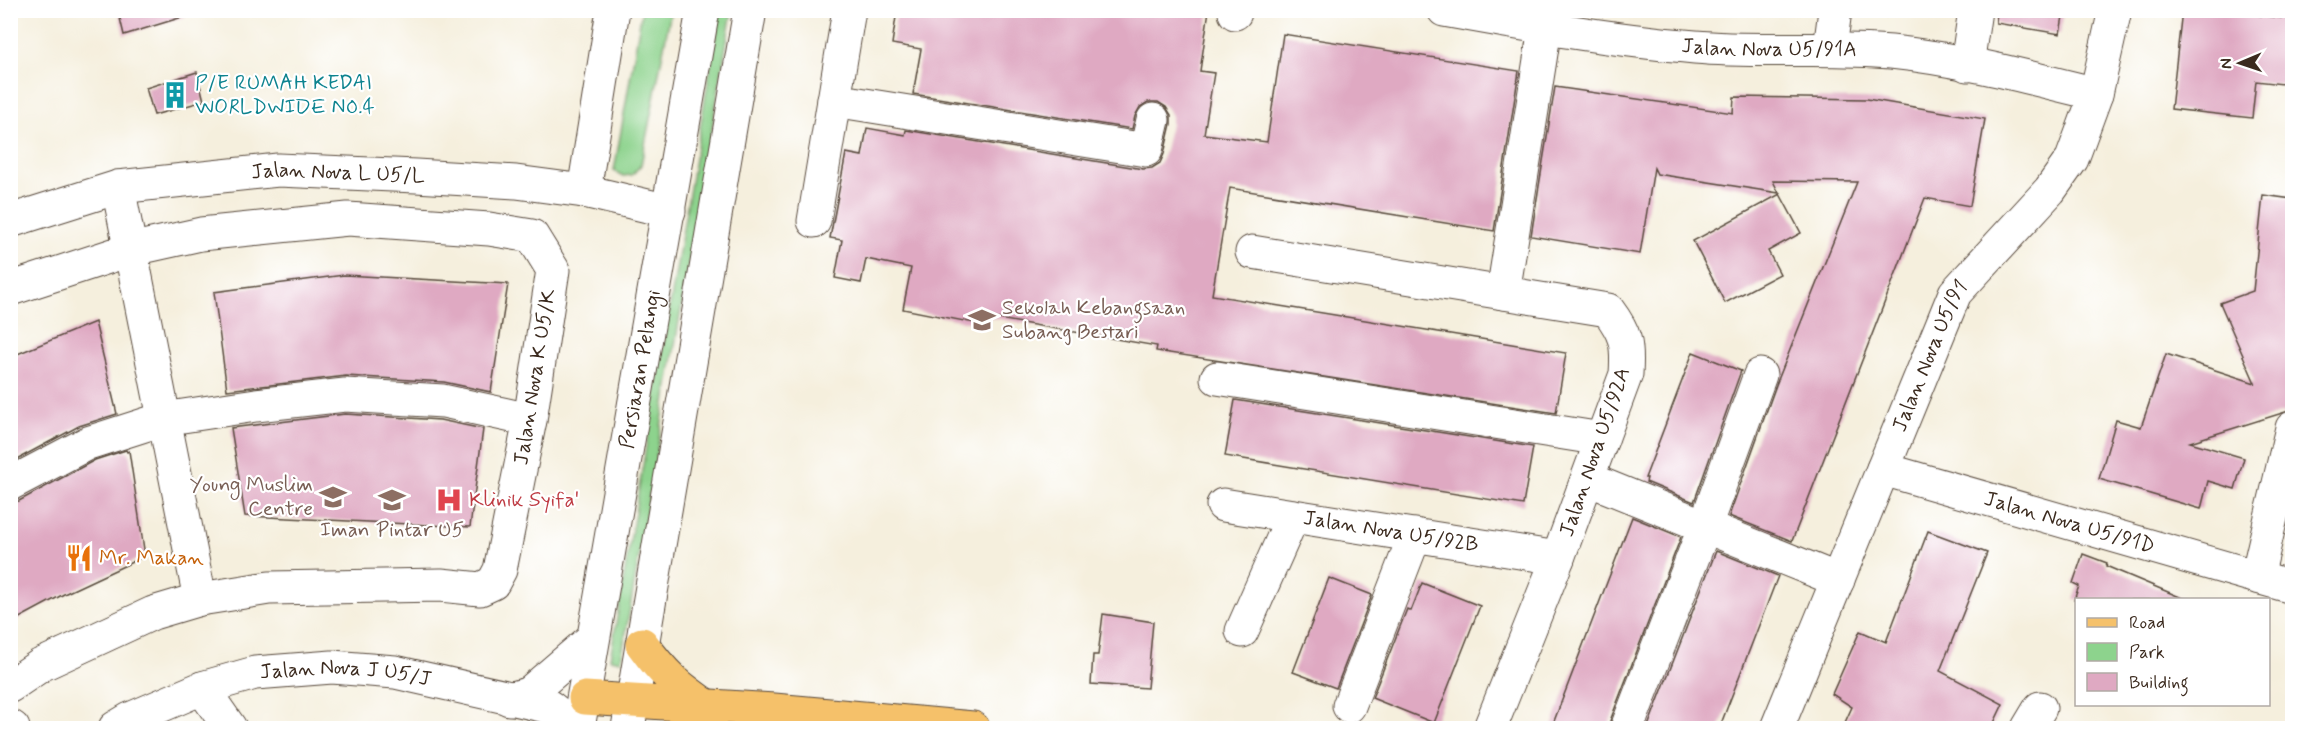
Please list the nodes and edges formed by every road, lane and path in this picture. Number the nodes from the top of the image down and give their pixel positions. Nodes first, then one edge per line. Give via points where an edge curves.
1 (613, 10) edge
2 (703, 10) edge
3 (750, 10) edge
4 (849, 10) edge
5 (1443, 10) edge
6 (1835, 10) edge
7 (1975, 10) edge
8 (2115, 10) edge
9 (1559, 23) edge
10 (1830, 49) junction
11 (1967, 65) junction
12 (2096, 94) junction
13 (834, 100) junction
14 (1153, 120) dead end
15 (118, 187) junction
16 (584, 191) junction
17 (669, 211) junction
18 (10, 221) edge
19 (814, 221) dead end
20 (129, 250) junction
21 (1252, 252) dead end
22 (10, 289) edge
23 (1503, 293) junction
24 (1760, 375) dead end
25 (1217, 378) dead end
26 (163, 419) junction
27 (530, 420) junction
28 (2292, 428) edge
29 (1602, 439) junction
30 (1882, 469) junction
31 (1588, 479) junction
32 (10, 484) edge
33 (1223, 505) dead end
34 (1293, 516) junction
35 (1705, 526) junction
36 (1414, 536) junction
37 (1558, 558) junction
38 (2257, 577) junction
39 (1838, 580) junction
40 (2292, 587) edge
41 (200, 599) junction
42 (1242, 631) dead end
43 (592, 639) junction
44 (642, 644) junction
45 (10, 686) edge
46 (202, 688) junction
47 (509, 699) junction
48 (1349, 706) dead end
49 (708, 707) junction
50 (630, 716) edge
51 (541, 718) edge
52 (580, 718) edge
53 (115, 729) edge
54 (230, 729) edge
55 (973, 729) edge
56 (1490, 729) edge
57 (1627, 729) edge
58 (1777, 729) edge

1 - 16 street
2 - 17 street, Persiaran Pelangi
3 - 44 street
4 - 13 street
5 - 9 street, Jalan Nova U5/91A
6 - 10 street
7 - 11 street
8 - 12 street, Jalan Nova U5/91
9 - 10 street, Jalan Nova U5/91A via 1694,47
9 - 23 street
10 - 11 street, Jalan Nova U5/91A via 1892,52
11 - 12 street, Jalan Nova U5/91A
12 - 30 street, Jalan Nova U5/91 via 2072,159 2050,190 1954,293
13 - 14 street via 1146,150
13 - 19 street
15 - 16 street, Jalan Nova L U5/L via 278,170 516,182
15 - 18 street, Jalan Nova L U5/L
15 - 20 street
16 - 17 street, Jalan Nova L U5/L
17 - 43 street, Persiaran Pelangi
20 - 22 street, Jalan Nova K U5/K
20 - 26 street
20 - 27 street, Jalan Nova K U5/K via 201,234 348,219 489,229 532,236 553,270
21 - 23 street, Jalan Nova U5/92A
23 - 29 street, Jalan Nova U5/92A via 1608,310 1619,326 1628,348 1626,374
24 - 35 street
25 - 29 street
26 - 27 street via 345,395 443,401
26 - 32 street via 88,443
26 - 41 street
27 - 41 street, Jalan Nova K U5/K via 500,570 493,583 480,589 441,585 269,588
28 - 38 street
29 - 31 street, Jalan Nova U5/92A
30 - 38 street, Jalan Nova U5/91D
30 - 39 street, Jalan Nova U5/91
31 - 35 street
31 - 37 street, Jalan Nova U5/92A
33 - 34 street, Jalan Nova U5/92B
34 - 36 street, Jalan Nova U5/92B
34 - 42 street
35 - 39 street
35 - 57 street
36 - 37 street, Jalan Nova U5/92B
36 - 48 street
37 - 56 street, Jalan Nova U5/92A
38 - 40 street, Jalan Nova U5/91D
39 - 58 street, Jalan Nova U5/91
41 - 45 street, Jalan Nova K U5/K via 153,613 41,665
43 - 47 street via 528,694
43 - 52 street, Persiaran Pelangi
44 - 49 main road via 660,669
44 - 50 street
46 - 47 street, Jalan Nova J U5/J via 255,673 332,667 395,672
46 - 53 street, Jalan Nova J U5/J
46 - 54 street
47 - 51 street via 524,713
49 - 50 main road
49 - 55 main road
50 - 52 main road
51 - 52 street

